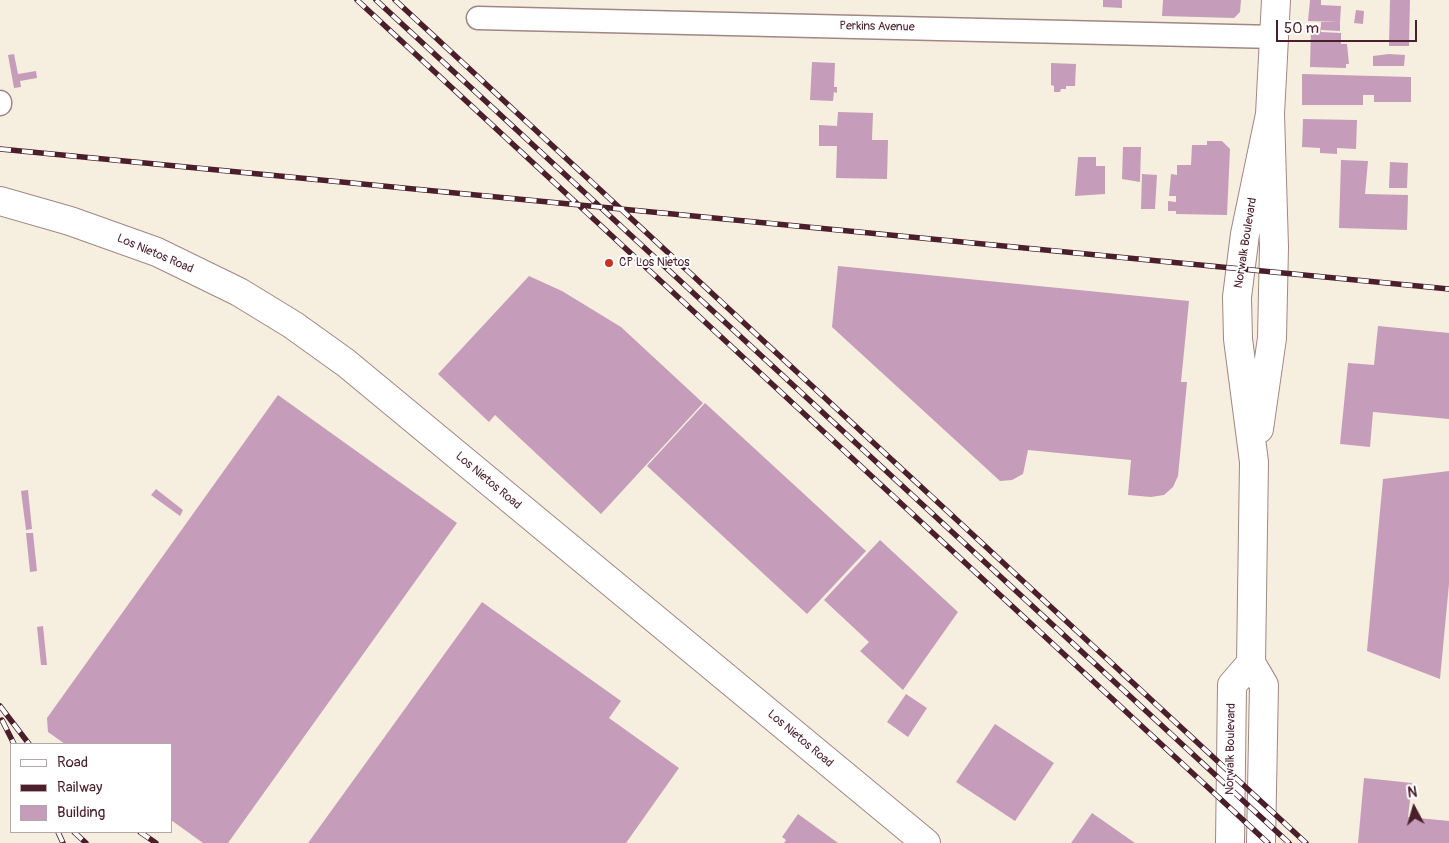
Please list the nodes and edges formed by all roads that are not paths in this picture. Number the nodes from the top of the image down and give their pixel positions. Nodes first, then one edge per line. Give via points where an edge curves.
1 (1276, 0) edge
2 (478, 18) dead end
3 (1275, 37) junction
4 (0, 200) edge
5 (1251, 663) junction
6 (926, 843) edge
7 (1230, 843) edge
8 (1261, 843) edge

1 - 3 street, Norwalk Boulevard
2 - 3 street, Perkins Avenue
3 - 5 street, Norwalk Boulevard via 1270,114 1245,234 1238,297 1238,339 1254,462
4 - 6 street, Los Nietos Road via 156,252 239,292 293,325 352,368
5 - 7 street, Norwalk Boulevard via 1232,685
5 - 8 street via 1264,685

